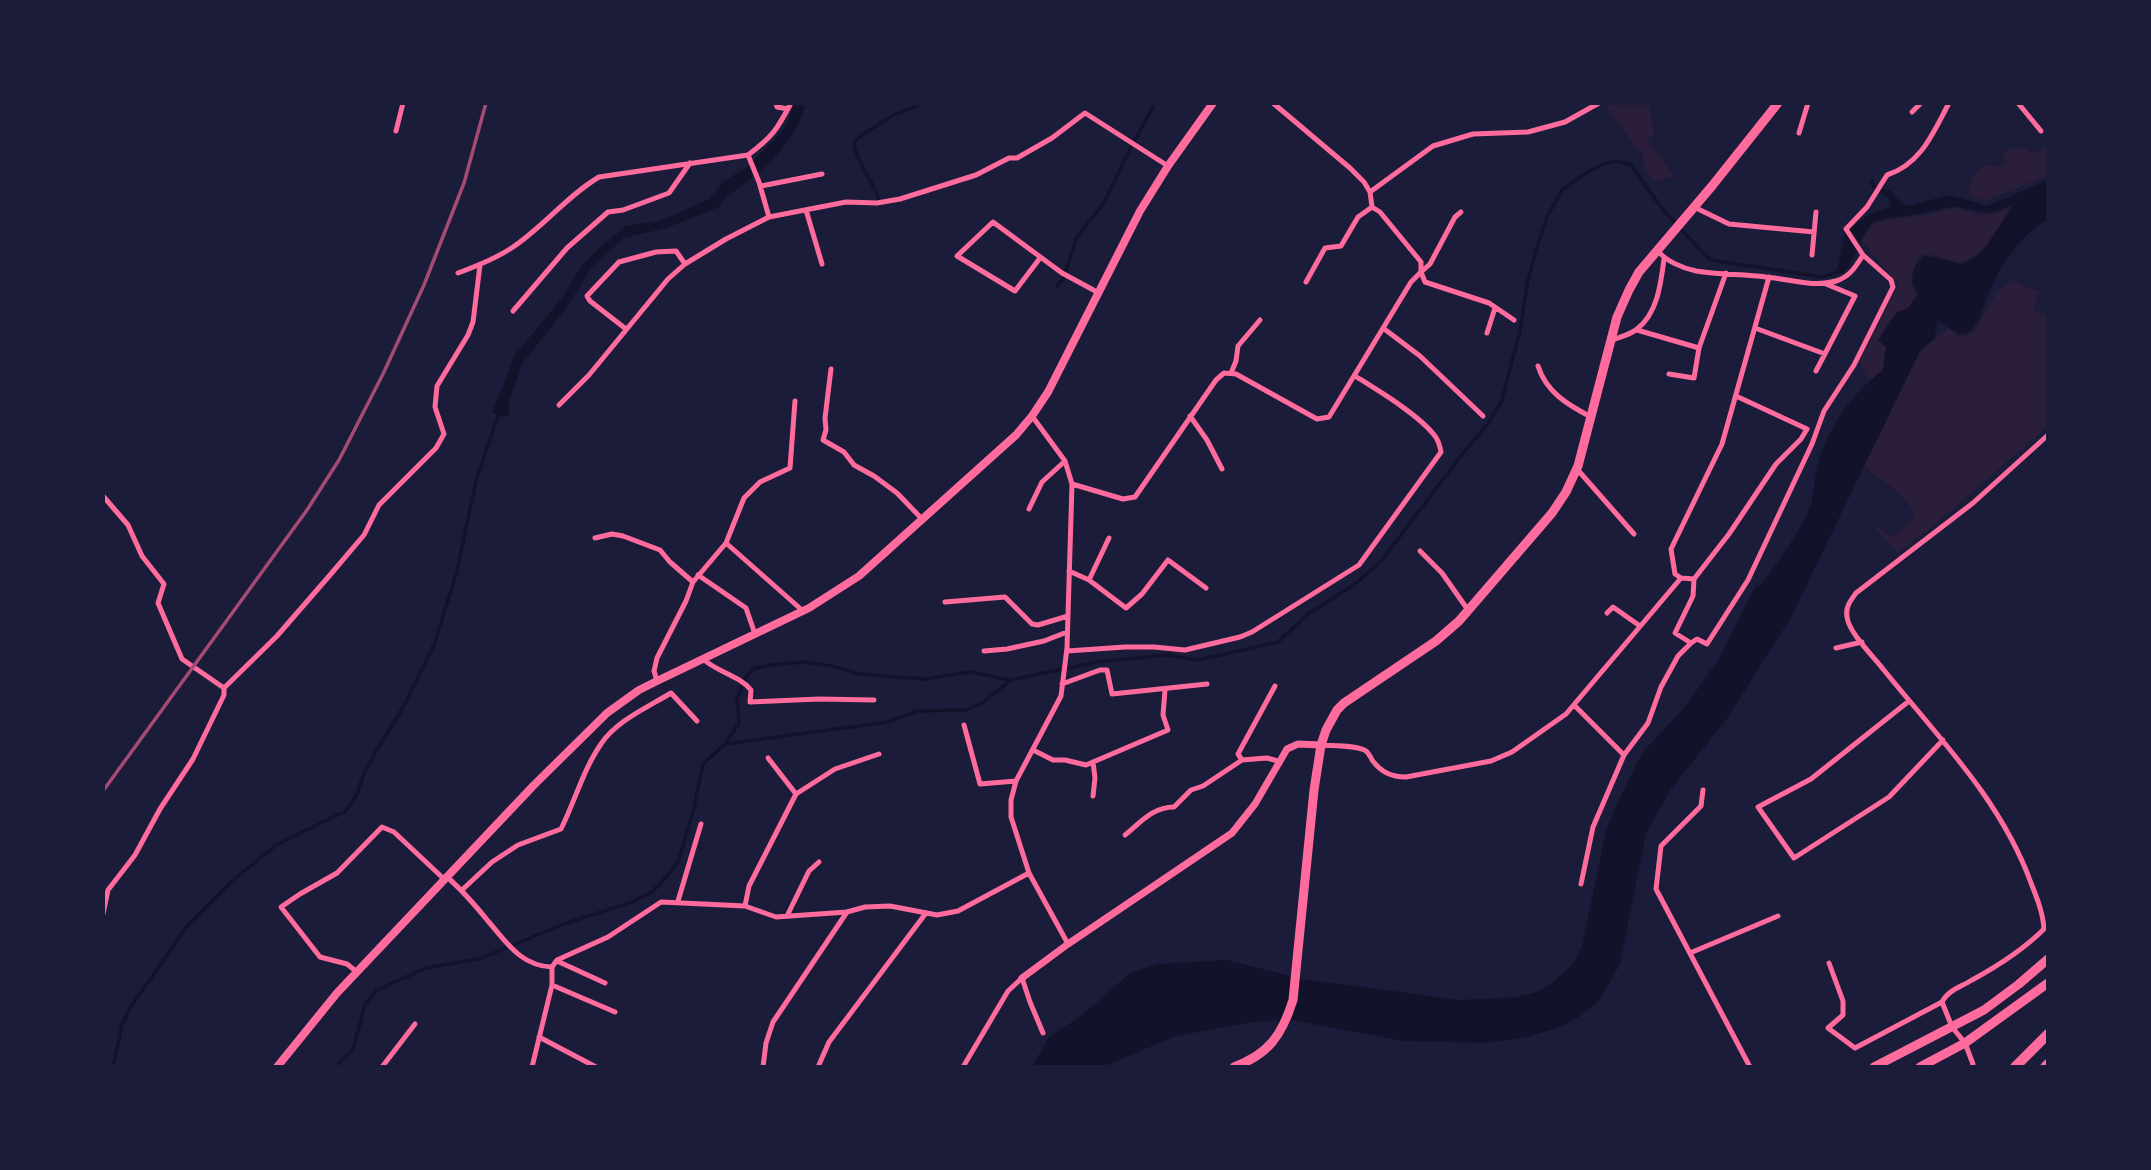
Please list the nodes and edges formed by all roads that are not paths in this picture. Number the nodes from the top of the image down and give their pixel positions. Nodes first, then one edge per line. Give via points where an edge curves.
1 (403, 103) edge
2 (776, 103) edge
3 (1213, 103) edge
4 (1273, 103) edge
5 (1599, 103) edge
6 (1778, 103) edge
7 (1808, 103) edge
8 (1921, 103) edge
9 (1948, 103) edge
10 (2018, 103) edge
11 (790, 106) edge
12 (1913, 112) dead end
13 (397, 131) dead end
14 (2041, 131) dead end
15 (1799, 133) dead end
16 (748, 155) junction
17 (690, 163) junction
18 (1168, 166) junction
19 (822, 174) dead end
20 (760, 184) junction
21 (1370, 192) junction
22 (1694, 207) junction
23 (1372, 208) junction
24 (806, 210) junction
25 (1461, 212) dead end
26 (1816, 212) dead end
27 (769, 217) junction
28 (1814, 232) junction
29 (1661, 255) junction
30 (1863, 255) junction
31 (1812, 256) dead end
32 (1040, 258) junction
33 (685, 264) junction
34 (822, 264) dead end
35 (480, 265) junction
36 (1421, 272) junction
37 (458, 273) dead end
38 (1726, 273) junction
39 (1769, 277) junction
40 (1306, 282) dead end
41 (1824, 283) junction
42 (1099, 293) junction
43 (1494, 308) junction
44 (513, 311) dead end
45 (1260, 320) dead end
46 (1514, 320) dead end
47 (1383, 328) junction
48 (1755, 328) junction
49 (626, 329) junction
50 (1637, 330) junction
51 (1487, 333) dead end
52 (1611, 340) junction
53 (1699, 348) junction
54 (1825, 354) junction
55 (1538, 366) dead end
56 (831, 369) dead end
57 (1816, 371) dead end
58 (1231, 373) junction
59 (1669, 374) dead end
60 (1355, 376) junction
61 (1736, 396) junction
62 (795, 401) dead end
63 (559, 405) dead end
64 (1032, 416) junction
65 (1191, 416) junction
66 (1483, 416) dead end
67 (1591, 417) junction
68 (1821, 421) junction
69 (1807, 429) junction
70 (2048, 435) edge
71 (1065, 461) junction
72 (1222, 469) dead end
73 (1577, 469) junction
74 (1072, 484) junction
75 (103, 496) edge
76 (1029, 509) dead end
77 (923, 520) junction
78 (1633, 534) dead end
79 (595, 538) dead end
80 (1109, 538) dead end
81 (726, 543) junction
82 (1420, 551) dead end
83 (1069, 571) junction
84 (698, 575) junction
85 (1681, 578) junction
86 (1694, 579) junction
87 (1089, 580) junction
88 (693, 582) junction
89 (1206, 588) dead end
90 (945, 602) dead end
91 (1468, 610) junction
92 (803, 611) junction
93 (1607, 613) dead end
94 (1068, 616) junction
95 (1640, 626) junction
96 (1068, 632) junction
97 (755, 634) junction
98 (1862, 642) junction
99 (1691, 643) junction
100 (1836, 648) dead end
101 (1067, 650) junction
102 (984, 651) dead end
103 (703, 659) junction
104 (657, 681) junction
105 (1063, 681) junction
106 (1207, 684) dead end
107 (1275, 686) dead end
108 (224, 688) junction
109 (1165, 690) junction
110 (874, 700) dead end
111 (1909, 701) junction
112 (1574, 705) junction
113 (696, 721) dead end
114 (964, 725) dead end
115 (1943, 740) junction
116 (1321, 745) junction
117 (1033, 750) junction
118 (878, 754) dead end
119 (1624, 755) junction
120 (768, 758) dead end
121 (1242, 760) junction
122 (1278, 761) junction
123 (1093, 762) junction
124 (1016, 781) junction
125 (1703, 790) dead end
126 (796, 794) junction
127 (1093, 796) dead end
128 (701, 824) dead end
129 (1125, 835) dead end
130 (819, 862) dead end
131 (1030, 873) junction
132 (446, 878) junction
133 (1581, 884) dead end
134 (461, 890) junction
135 (678, 901) junction
136 (745, 906) junction
137 (847, 912) junction
138 (926, 913) junction
139 (103, 914) edge
140 (787, 916) junction
141 (1778, 916) dead end
142 (1068, 944) junction
143 (1690, 953) junction
144 (2048, 959) edge
145 (557, 960) junction
146 (1829, 963) dead end
147 (552, 967) junction
148 (357, 972) junction
149 (1022, 978) junction
150 (605, 983) dead end
151 (2048, 984) edge
152 (552, 985) junction
153 (1942, 1002) junction
154 (615, 1012) dead end
155 (415, 1024) dead end
156 (1952, 1027) junction
157 (1043, 1032) dead end
158 (2048, 1034) edge
159 (539, 1037) junction
160 (1965, 1043) junction
161 (277, 1067) edge
162 (382, 1067) edge
163 (532, 1067) edge
164 (596, 1067) edge
165 (763, 1067) edge
166 (818, 1067) edge
167 (963, 1067) edge
168 (1234, 1067) edge
169 (1749, 1067) edge
170 (1874, 1067) edge
171 (1920, 1067) edge
172 (1972, 1067) edge
173 (2015, 1067) edge

1 - 13 street
2 - 11 street via 783,110
3 - 18 main road
4 - 21 street via 1350,168
5 - 21 street via 1565,122 1528,132 1473,134 1433,146
6 - 22 main road
7 - 15 street
8 - 12 street
9 - 30 street via 1914,161 1887,175 1846,229
10 - 14 street
11 - 16 street via 774,133
16 - 17 street
16 - 20 street
17 - 35 street via 599,177 513,247
17 - 44 street via 668,193 608,212 567,248
18 - 24 street via 1085,113 1017,158 976,175 877,204 846,202
18 - 42 main road
19 - 20 street
20 - 27 street
21 - 23 street
22 - 28 street via 1729,224
22 - 29 main road
23 - 36 street via 1422,262
23 - 40 street via 1358,217 1341,246 1325,248
24 - 27 street
24 - 34 street
25 - 36 street
26 - 28 street
27 - 33 street
28 - 31 street
29 - 38 street via 1693,270
29 - 50 street via 1661,287
29 - 52 main road via 1639,272
30 - 41 street via 1845,278
30 - 68 street via 1894,287
32 - 32 street via 993,222 957,256 1015,291
32 - 42 street
33 - 49 street
33 - 49 street via 676,251 624,260 587,296
35 - 37 street
35 - 108 street via 473,323 437,386 435,407 443,434 436,447 379,505 364,535 277,636
36 - 43 street via 1425,282
36 - 47 street
38 - 39 street
38 - 53 street
39 - 41 street
39 - 48 street
41 - 54 street via 1855,296
42 - 64 main road
43 - 46 street
43 - 51 street
45 - 58 street via 1238,346
47 - 60 street
47 - 66 street
48 - 54 street
48 - 61 street
49 - 63 street
50 - 52 street
50 - 53 street
52 - 67 main road
53 - 59 street via 1694,378
54 - 57 street
55 - 67 street via 1545,385
56 - 77 street via 823,440 897,493
58 - 60 street via 1317,419 1334,412
58 - 65 street via 1216,380
60 - 101 street via 1436,436 1441,452 1359,565 1240,637 1185,650
61 - 69 street
61 - 85 street via 1722,444 1671,549 1675,574
62 - 81 street via 790,468 760,482 744,498
64 - 71 street
64 - 77 main road
65 - 72 street
65 - 74 street via 1135,497 1123,499
67 - 73 main road
68 - 69 street
68 - 99 street via 1748,579 1707,644 1697,639
69 - 86 street via 1776,464
70 - 98 street via 1973,503 1856,593 1847,606 1847,618
71 - 74 street
71 - 76 street via 1042,482
73 - 78 street
73 - 91 main road via 1552,513
74 - 83 street
75 - 108 street via 128,525 142,556 164,584 158,603 182,659
77 - 92 main road via 859,576
79 - 88 street via 623,536 660,550
80 - 87 street
81 - 84 street
81 - 92 street
82 - 91 street via 1442,572
83 - 87 street
83 - 94 street
84 - 88 street
84 - 97 street via 746,608
85 - 86 street
85 - 95 street
86 - 99 street via 1693,596 1675,633
87 - 89 street via 1126,608 1168,560
88 - 104 street via 657,657 653,671
90 - 94 street via 1006,597 1038,625
91 - 116 main road via 1436,641 1344,703
92 - 97 main road
93 - 95 street via 1613,607
94 - 96 street
95 - 112 street
96 - 101 street
96 - 102 street
97 - 103 main road
98 - 100 street
98 - 111 street
99 - 119 street via 1678,656 1648,723
101 - 105 street
103 - 104 main road
103 - 110 street via 746,684 751,690 750,702
104 - 132 main road via 590,728
105 - 109 street via 1107,670 1112,694
105 - 117 street via 1061,696
106 - 109 street
107 - 121 street via 1238,754
108 - 139 street via 193,759 135,855 108,890
109 - 123 street via 1163,715 1168,730
111 - 115 street
111 - 115 street via 1811,779 1758,807 1794,858 1889,797
112 - 116 street via 1512,752 1491,761 1406,777 1382,770 1366,751
112 - 119 street
113 - 134 street via 671,693 612,731 586,771 561,829 518,845
114 - 124 street via 980,784
115 - 153 street via 2009,834 2023,861 2044,929
116 - 122 street via 1298,744
116 - 168 main road via 1293,1000 1277,1038 1259,1055
117 - 123 street via 1053,760
117 - 124 street
118 - 126 street via 835,769
119 - 133 street via 1593,827
120 - 126 street
121 - 122 street
121 - 129 street via 1191,790 1174,807 1154,811
122 - 142 street via 1255,804 1232,833
123 - 127 street
124 - 131 street via 1011,817
125 - 143 street via 1701,806 1661,846 1656,889
126 - 136 street via 749,886
128 - 135 street
130 - 140 street via 809,871
131 - 138 street via 958,911
131 - 142 street
132 - 134 street
132 - 148 main road
132 - 148 street via 394,832 382,827 337,873 281,907 320,957 347,964
134 - 147 street via 512,951
135 - 136 street
135 - 145 street via 662,902 608,937
136 - 140 street via 776,917
137 - 138 street via 890,906
137 - 140 street
137 - 165 street via 773,1022
138 - 166 street via 829,1042
141 - 143 street
142 - 149 street
143 - 169 street
144 - 156 main road via 1984,1010
145 - 147 street
145 - 150 street
146 - 153 street via 1843,1001 1843,1015 1828,1028 1855,1048
147 - 152 street
148 - 161 main road
149 - 157 street
149 - 167 street via 1008,991
151 - 160 main road
152 - 154 street
152 - 159 street
153 - 156 street
155 - 162 street
156 - 160 street
156 - 170 main road
158 - 173 highway
159 - 163 street
159 - 164 street
160 - 171 main road
160 - 172 street

